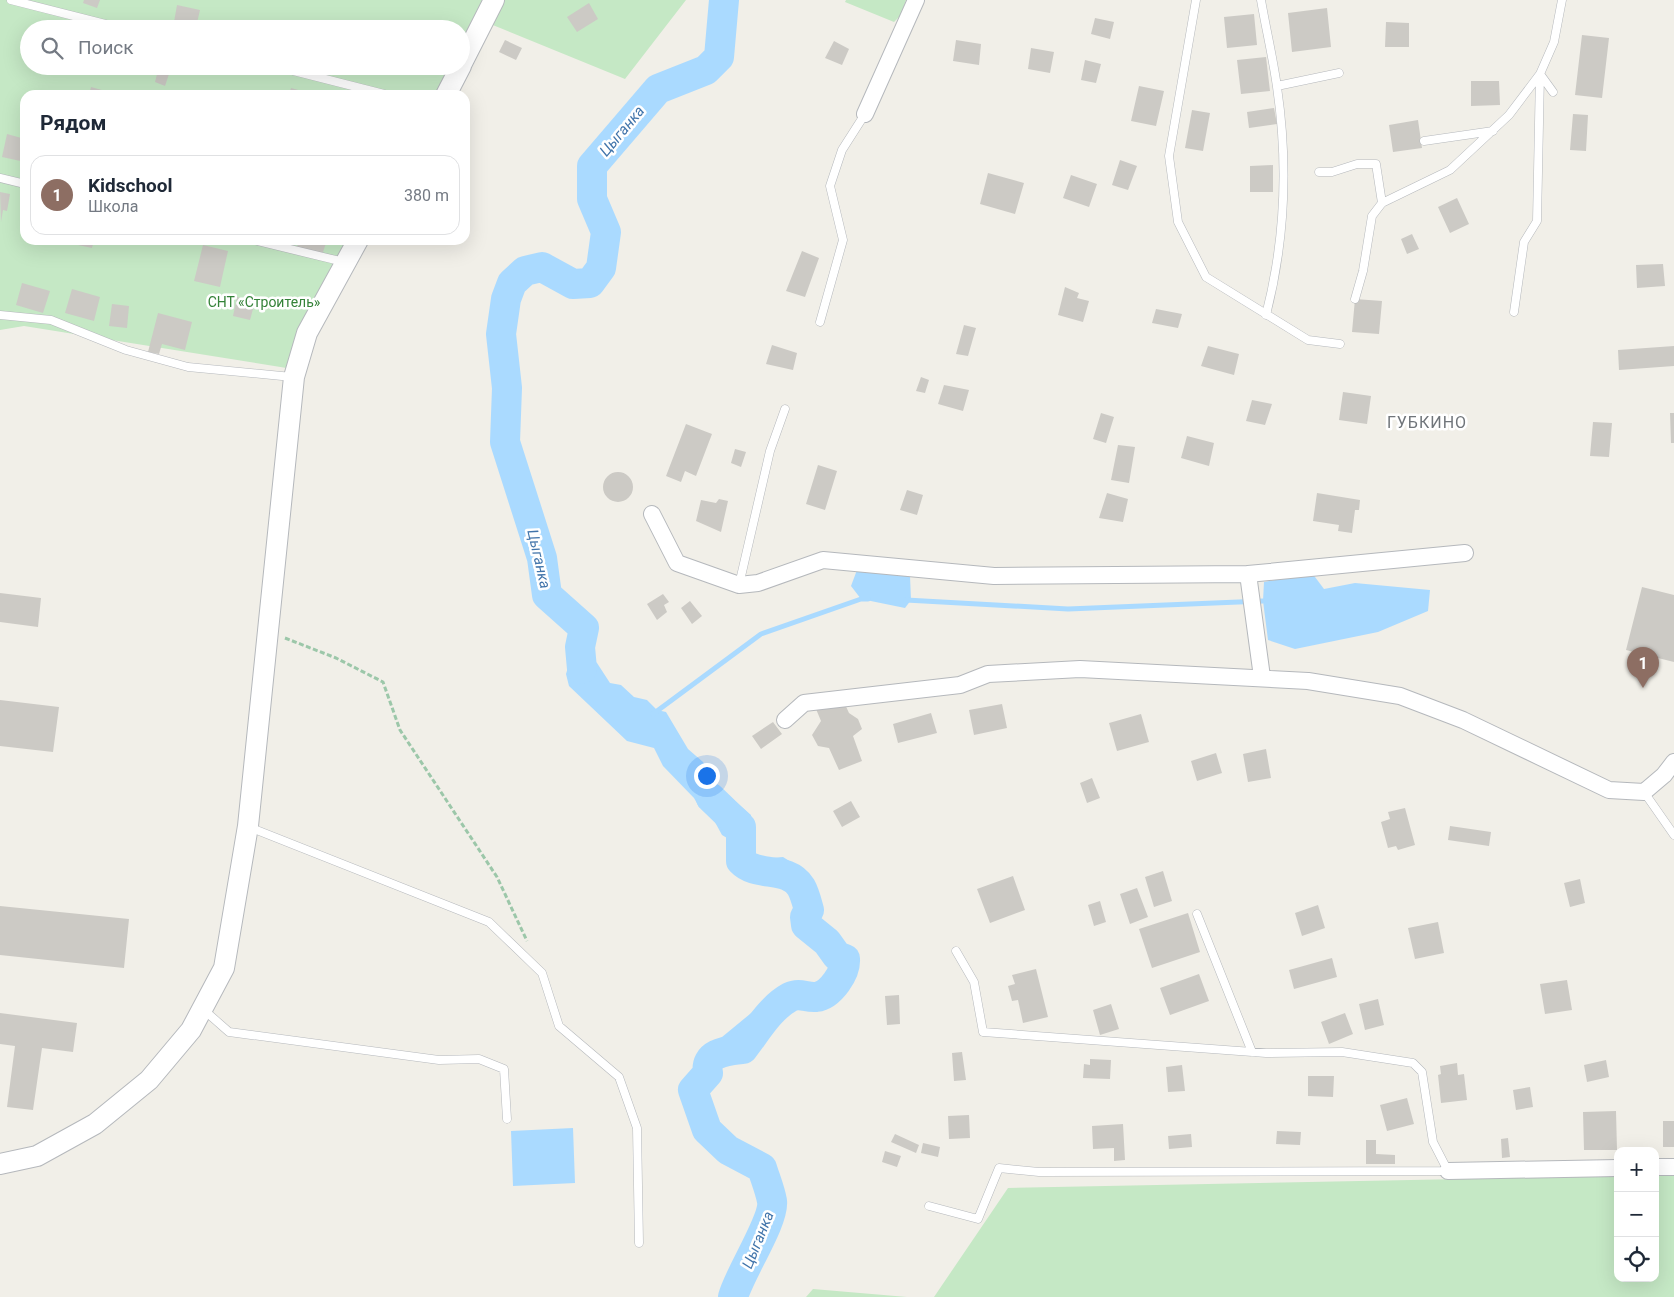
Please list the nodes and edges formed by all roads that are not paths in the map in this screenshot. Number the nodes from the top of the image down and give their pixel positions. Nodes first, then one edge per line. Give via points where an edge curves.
1 (11, 0) edge
2 (494, 0) edge
3 (916, 0) edge
4 (1196, 0) edge
5 (1261, 0) edge
6 (1562, 0) edge
7 (90, 20) edge
8 (470, 48) edge
9 (1339, 73) dead end
10 (1540, 74) junction
11 (309, 75) edge
12 (456, 75) edge
13 (1277, 86) junction
14 (368, 90) edge
15 (449, 90) edge
16 (1553, 92) dead end
17 (864, 114) joint
18 (1493, 131) junction
19 (1424, 141) dead end
20 (1319, 172) dead end
21 (0, 178) edge
22 (20, 183) edge
23 (1382, 203) junction
24 (274, 245) edge
25 (355, 245) edge
26 (344, 262) junction
27 (1355, 298) dead end
28 (1514, 312) dead end
29 (1266, 314) junction
30 (0, 315) edge
31 (820, 322) dead end
32 (1340, 344) dead end
33 (294, 377) junction
34 (784, 410) dead end
35 (652, 514) dead end
36 (1465, 553) dead end
37 (1248, 574) junction
38 (739, 585) junction
39 (1262, 678) junction
40 (785, 720) dead end
41 (1674, 762) edge
42 (1644, 792) junction
43 (248, 826) junction
44 (1674, 835) edge
45 (1197, 914) dead end
46 (956, 952) dead end
47 (202, 1009) junction
48 (1252, 1052) junction
49 (507, 1119) dead end
50 (0, 1164) edge
51 (1659, 1167) edge
52 (1674, 1167) edge
53 (1614, 1168) edge
54 (1448, 1171) junction
55 (929, 1206) dead end
56 (639, 1243) dead end

1 - 7 lane
2 - 8 street
3 - 17 street
4 - 29 lane via 1169,156 1178,222 1206,277
5 - 13 lane
6 - 10 lane via 1554,42
9 - 13 lane
10 - 16 lane
10 - 18 lane
10 - 28 lane via 1537,221 1524,242
11 - 14 lane
12 - 15 street
13 - 29 lane via 1284,193 1275,281
17 - 31 lane via 842,150 830,186 843,240
18 - 19 lane
18 - 23 lane via 1450,170
20 - 23 lane via 1332,172 1356,164 1376,164
21 - 22 lane
23 - 27 lane via 1372,216
24 - 26 lane
25 - 26 street
26 - 33 street via 307,333
29 - 32 lane via 1308,340
30 - 33 lane via 51,320 126,350 188,367
33 - 43 street
34 - 38 lane via 770,451
35 - 38 street via 677,563
36 - 37 street
37 - 38 street via 994,576 822,560 758,583
37 - 39 street
39 - 40 street via 1080,669 988,674 960,685 804,703
39 - 42 street via 1308,681 1400,696 1463,720 1608,790
41 - 42 street
42 - 44 lane
43 - 47 street via 224,968
43 - 56 lane via 489,922 542,973 559,1026 619,1077 637,1128
45 - 48 lane
46 - 48 lane via 974,982 983,1032
47 - 49 lane via 229,1032 439,1060 479,1059 504,1069
47 - 50 street via 192,1030 149,1080 95,1124 37,1156
48 - 54 lane via 1342,1052 1412,1062 1422,1072 1434,1142
51 - 52 street
53 - 54 street
54 - 55 lane via 1039,1172 999,1168 978,1219

